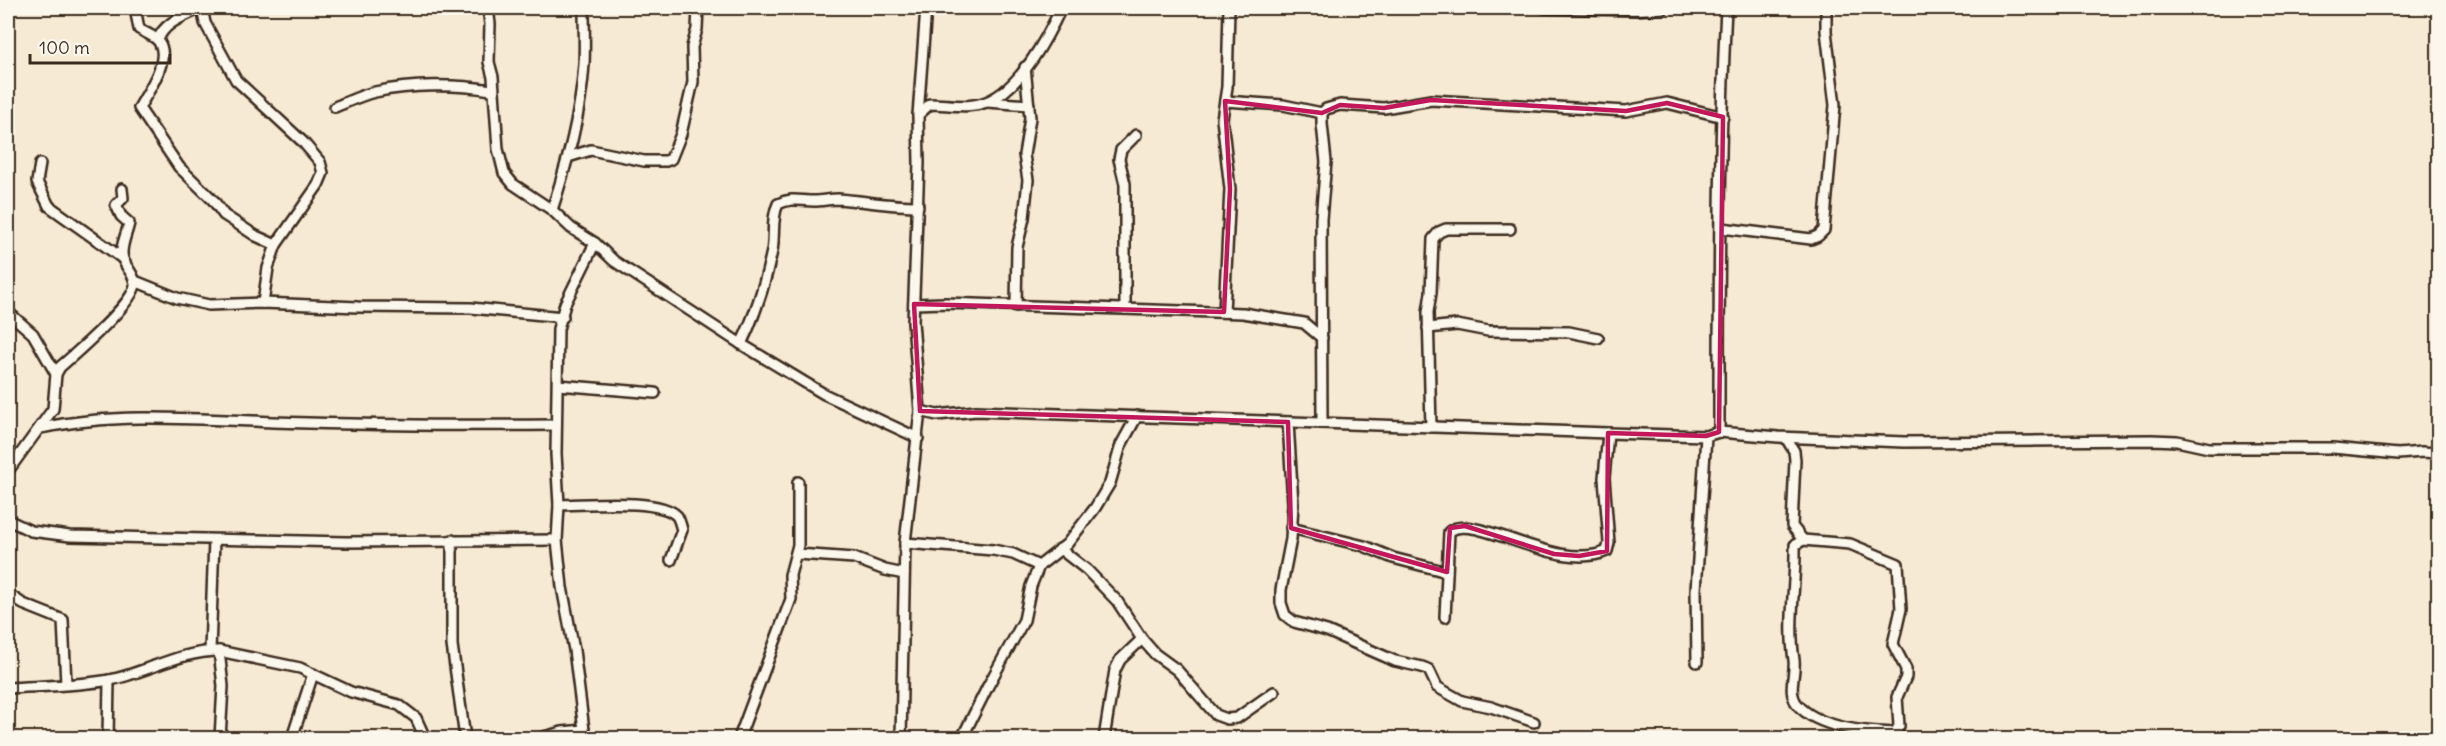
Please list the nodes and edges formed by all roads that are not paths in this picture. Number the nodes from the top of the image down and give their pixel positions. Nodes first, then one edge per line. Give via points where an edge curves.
1 (135, 8) edge
2 (202, 8) edge
3 (488, 8) edge
4 (584, 8) edge
5 (698, 8) edge
6 (926, 8) edge
7 (1060, 8) edge
8 (1230, 8) edge
9 (1544, 8) edge
10 (1664, 8) edge
11 (1726, 8) edge
12 (1826, 8) edge
13 (158, 40) junction
14 (1025, 67) junction
15 (492, 90) junction
16 (1224, 101) junction
17 (987, 102) junction
18 (1029, 105) junction
19 (334, 106) dead end
20 (1322, 114) junction
21 (918, 115) junction
22 (1723, 117) junction
23 (1136, 135) dead end
24 (568, 157) junction
25 (40, 164) dead end
26 (122, 189) dead end
27 (918, 207) junction
28 (552, 210) junction
29 (1721, 228) junction
30 (1510, 229) dead end
31 (595, 243) junction
32 (276, 245) junction
33 (122, 258) junction
34 (135, 281) junction
35 (263, 303) junction
36 (914, 304) junction
37 (1016, 306) junction
38 (1125, 309) junction
39 (8, 312) edge
40 (1224, 312) junction
41 (1323, 312) junction
42 (563, 316) junction
43 (1304, 323) junction
44 (1428, 328) junction
45 (1322, 338) junction
46 (1598, 338) dead end
47 (741, 344) junction
48 (56, 374) junction
49 (558, 385) junction
50 (655, 393) dead end
51 (920, 411) junction
52 (938, 415) junction
53 (1137, 416) junction
54 (1288, 422) junction
55 (1322, 423) junction
56 (556, 425) junction
57 (1431, 427) junction
58 (41, 428) junction
59 (1719, 432) junction
60 (919, 433) junction
61 (1608, 434) junction
62 (1706, 436) junction
63 (1786, 438) junction
64 (2439, 453) edge
65 (8, 471) edge
66 (798, 482) dead end
67 (559, 505) junction
68 (8, 520) edge
69 (1292, 528) junction
70 (214, 540) junction
71 (452, 540) junction
72 (557, 540) junction
73 (1803, 540) junction
74 (905, 543) junction
75 (1060, 549) junction
76 (797, 554) junction
77 (671, 560) dead end
78 (1039, 566) junction
79 (1447, 572) junction
80 (904, 574) junction
81 (8, 594) edge
82 (1444, 617) dead end
83 (1142, 639) junction
84 (214, 651) junction
85 (1697, 662) dead end
86 (313, 674) junction
87 (109, 680) junction
88 (66, 684) junction
89 (8, 688) edge
90 (1274, 692) dead end
91 (1534, 722) dead end
92 (584, 734) edge
93 (1893, 736) edge
94 (108, 738) edge
95 (220, 738) edge
96 (292, 738) edge
97 (425, 738) edge
98 (465, 738) edge
99 (540, 738) edge
100 (739, 738) edge
101 (901, 738) edge
102 (962, 738) edge
103 (1104, 738) edge

1 - 13 street via 139,29
2 - 13 street via 172,22 161,31
2 - 32 street via 205,23 236,80 320,162 322,180
3 - 15 street
4 - 24 street via 584,65
5 - 24 street via 692,47 693,82 671,159 644,161 591,150
6 - 21 street
7 - 14 street
8 - 16 street
9 - 10 street
11 - 22 street
12 - 29 street via 1835,105 1824,230 1811,239
13 - 32 street via 162,66 139,108 179,167 224,215
14 - 17 street via 1013,83
14 - 18 street
15 - 19 street via 399,88
15 - 28 street via 504,173 513,184
16 - 20 street via 1283,105
16 - 40 street via 1222,119 1230,189
17 - 18 street
17 - 21 street via 964,106 930,104
18 - 37 street via 1024,155 1028,180 1017,246
20 - 22 street via 1340,105 1384,108 1431,100 1626,111 1667,103
20 - 41 street via 1326,162 1321,219
21 - 27 street
22 - 29 street
23 - 38 street via 1121,150 1119,159 1125,184
24 - 28 street
25 - 33 street via 37,182 49,206
26 - 33 street via 123,198 117,205 129,223
27 - 36 street
27 - 47 street via 797,198 778,204 762,295
28 - 31 street
29 - 59 street
30 - 44 street via 1446,229 1435,236
31 - 42 street
31 - 47 street via 614,261
32 - 35 street
33 - 34 street
34 - 35 street via 177,298 209,305
34 - 48 street via 133,293
35 - 42 street via 471,308
36 - 37 street
36 - 51 street
37 - 38 street
38 - 40 street
39 - 48 street via 33,334
40 - 43 street
41 - 43 street
41 - 45 street
42 - 49 street via 558,328
43 - 45 street
44 - 46 street via 1457,325 1488,331 1569,332
44 - 57 street
45 - 55 street
47 - 60 street via 824,394
48 - 58 street via 53,409
49 - 50 street
49 - 56 street
51 - 52 street
51 - 60 street
52 - 53 street via 976,411
52 - 60 street
53 - 54 street
53 - 75 street via 1121,445 1110,483 1079,531
54 - 55 street
54 - 69 street
55 - 57 street
56 - 58 street via 415,426 185,419 83,420
56 - 67 street
57 - 61 street
58 - 65 street
59 - 62 street
59 - 63 street
60 - 74 street
61 - 62 street
61 - 79 street via 1604,478 1607,551 1580,556 1554,554 1465,526 1449,532
62 - 85 street via 1696,590
63 - 64 street via 1904,442 2152,440 2209,448
63 - 73 street via 1795,460 1792,526
66 - 76 street
67 - 72 street
67 - 77 street via 646,505 665,509 677,517 682,530
68 - 70 street via 31,531 70,536
69 - 79 street
69 - 91 street via 1281,590 1285,615 1395,661 1429,670 1437,687 1462,701
70 - 71 street
70 - 84 street
71 - 72 street
71 - 98 street via 452,645
72 - 92 street
73 - 93 street via 1795,545 1791,637 1794,698 1803,710 1826,722
73 - 93 street via 1850,544 1898,564 1901,609 1893,644 1906,677 1897,697 1899,726
74 - 78 street via 993,549
74 - 80 street
75 - 78 street
75 - 83 street via 1117,600
76 - 80 street via 854,558
76 - 100 street via 790,575 789,604
78 - 102 street via 1024,620
79 - 82 street
80 - 101 street
81 - 88 street via 63,620
83 - 90 street via 1216,715 1237,718
83 - 103 street via 1115,670
84 - 86 street via 282,663
84 - 87 street via 184,656
84 - 95 street via 224,686
86 - 96 street
86 - 97 street via 351,692 399,705 416,718
87 - 88 street
87 - 94 street
88 - 89 street
92 - 99 street via 562,732

